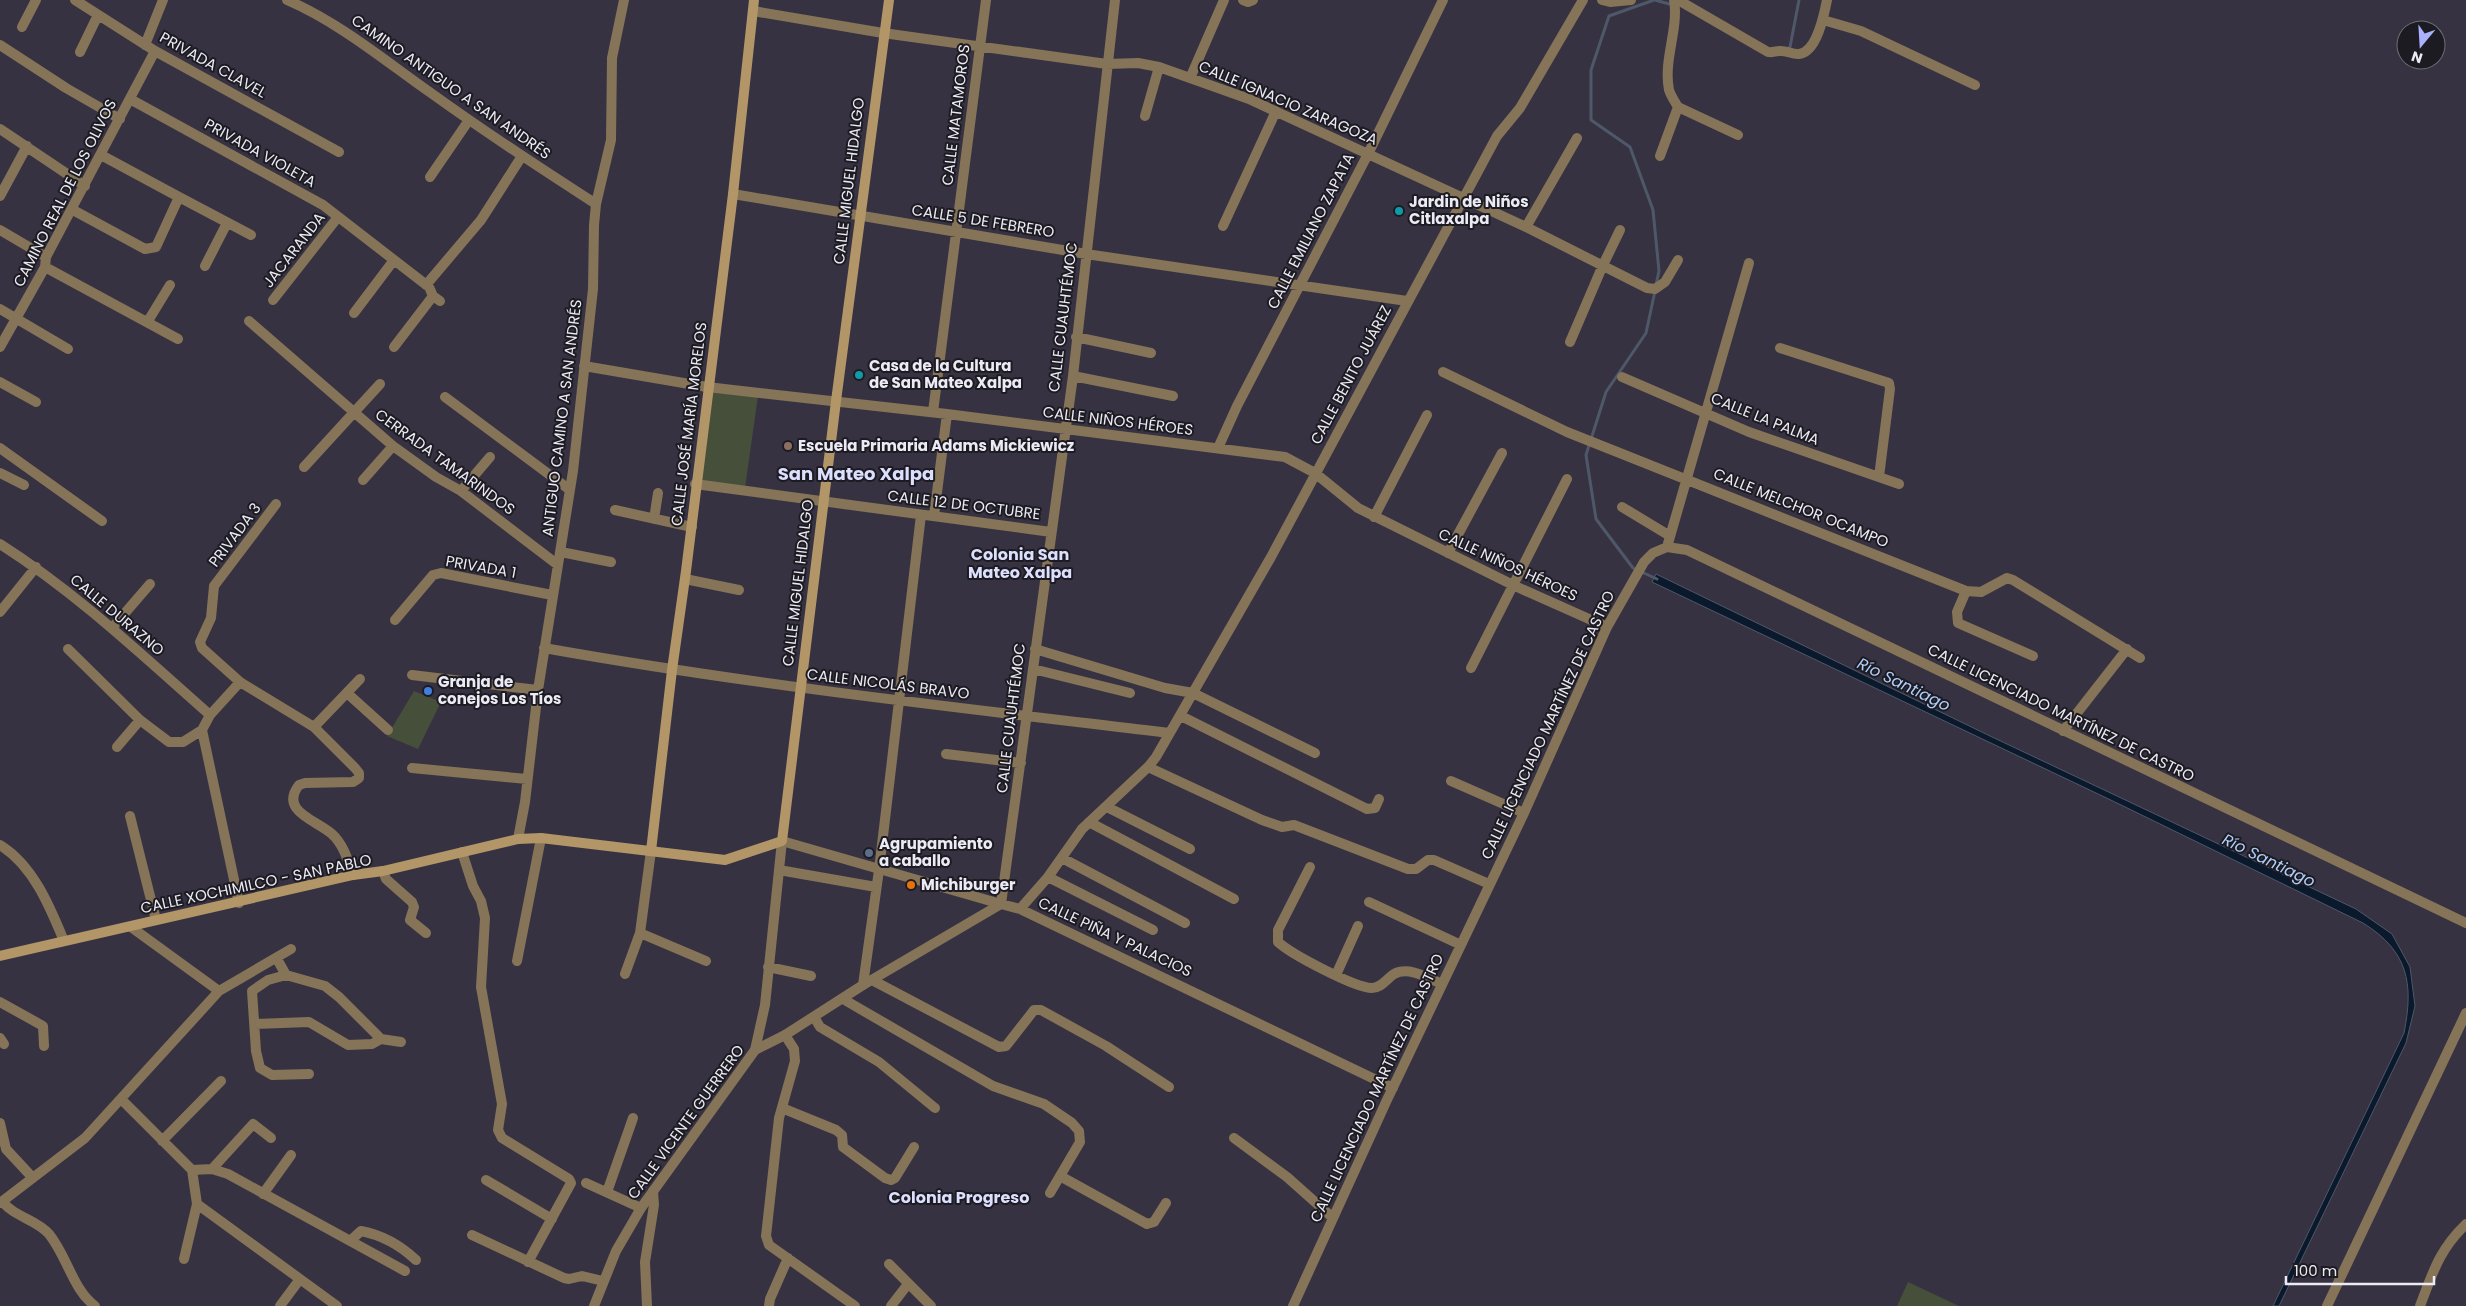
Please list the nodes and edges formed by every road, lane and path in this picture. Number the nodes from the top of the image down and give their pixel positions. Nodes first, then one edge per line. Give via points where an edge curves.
1 (36, 0) edge
2 (75, 0) edge
3 (163, 0) edge
4 (287, 0) edge
5 (624, 0) edge
6 (754, 0) edge
7 (889, 0) edge
8 (986, 0) edge
9 (1115, 0) edge
10 (1224, 0) edge
11 (1244, 0) edge
12 (1252, 0) edge
13 (1443, 0) edge
14 (1583, 0) edge
15 (1630, 0) edge
16 (1827, 0) edge
17 (1606, 1) edge
18 (1675, 3) edge
19 (753, 11) junction
20 (98, 15) junction
21 (1823, 20) junction
22 (22, 27) dead end
23 (883, 33) junction
24 (145, 44) junction
25 (0, 45) edge
26 (980, 46) junction
27 (155, 51) junction
28 (80, 52) dead end
29 (1107, 64) junction
30 (1159, 67) junction
31 (1191, 76) junction
32 (1975, 85) dead end
33 (130, 99) junction
34 (1678, 107) junction
35 (1276, 111) junction
36 (1146, 116) dead end
37 (120, 119) junction
38 (468, 120) junction
39 (0, 129) edge
40 (1738, 135) dead end
41 (1577, 138) dead end
42 (27, 146) junction
43 (339, 152) dead end
44 (1368, 154) junction
45 (101, 155) junction
46 (522, 156) junction
47 (1660, 156) dead end
48 (430, 177) dead end
49 (85, 186) junction
50 (733, 194) junction
51 (0, 196) edge
52 (179, 197) junction
53 (1463, 197) junction
54 (596, 204) junction
55 (72, 210) junction
56 (859, 216) junction
57 (338, 217) junction
58 (227, 223) junction
59 (1223, 226) dead end
60 (1526, 227) junction
61 (0, 230) edge
62 (1620, 230) dead end
63 (956, 231) junction
64 (251, 236) dead end
65 (1086, 254) junction
66 (394, 260) junction
67 (1678, 260) dead end
68 (45, 262) junction
69 (1749, 263) dead end
70 (1603, 265) junction
71 (205, 266) dead end
72 (170, 284) dead end
73 (426, 285) junction
74 (1300, 285) junction
75 (273, 300) dead end
76 (1407, 301) junction
77 (0, 309) edge
78 (354, 313) dead end
79 (16, 320) junction
80 (148, 321) junction
81 (249, 321) dead end
82 (1076, 337) junction
83 (178, 339) dead end
84 (1570, 342) dead end
85 (0, 347) edge
86 (394, 347) dead end
87 (1780, 348) dead end
88 (68, 349) dead end
89 (1151, 353) dead end
90 (584, 366) junction
91 (1443, 372) dead end
92 (1073, 376) junction
93 (1622, 377) dead end
94 (0, 382) edge
95 (380, 384) dead end
96 (708, 387) junction
97 (1173, 396) dead end
98 (445, 397) dead end
99 (836, 401) junction
100 (36, 402) dead end
101 (933, 412) junction
102 (1708, 412) junction
103 (353, 413) junction
104 (947, 414) junction
105 (1427, 415) dead end
106 (1064, 429) junction
107 (393, 446) junction
108 (0, 448) edge
109 (1218, 448) junction
110 (1502, 453) dead end
111 (490, 457) dead end
112 (304, 467) dead end
113 (0, 473) edge
114 (1315, 473) junction
115 (1879, 477) junction
116 (1567, 479) dead end
117 (1688, 479) junction
118 (363, 480) dead end
119 (696, 484) junction
120 (1899, 484) dead end
121 (24, 486) dead end
122 (570, 490) junction
123 (461, 491) junction
124 (658, 492) dead end
125 (823, 502) junction
126 (276, 504) dead end
127 (1622, 507) dead end
128 (615, 510) dead end
129 (921, 515) junction
130 (934, 516) junction
131 (1374, 517) junction
132 (654, 519) junction
133 (102, 521) dead end
134 (692, 527) junction
135 (1051, 532) junction
136 (1669, 542) junction
137 (0, 544) edge
138 (561, 552) junction
139 (1448, 553) junction
140 (611, 562) dead end
141 (558, 565) junction
142 (36, 567) junction
143 (685, 579) junction
144 (150, 584) dead end
145 (1515, 586) junction
146 (739, 590) dead end
147 (1966, 591) junction
148 (552, 595) junction
149 (0, 612) edge
150 (395, 620) dead end
151 (1607, 627) junction
152 (112, 628) junction
153 (544, 648) junction
154 (68, 649) dead end
155 (1036, 649) junction
156 (2127, 649) junction
157 (2033, 656) dead end
158 (2140, 658) dead end
159 (1471, 668) dead end
160 (1033, 669) junction
161 (672, 670) junction
162 (412, 676) dead end
163 (360, 679) dead end
164 (240, 682) junction
165 (801, 689) junction
166 (538, 690) junction
167 (347, 692) junction
168 (1130, 693) dead end
169 (1193, 693) junction
170 (899, 701) junction
171 (210, 715) junction
172 (1027, 716) junction
173 (1181, 716) junction
174 (140, 720) junction
175 (314, 727) junction
176 (202, 730) junction
177 (388, 730) dead end
178 (2063, 731) junction
179 (1170, 733) junction
180 (118, 747) dead end
181 (1315, 753) dead end
182 (946, 754) dead end
183 (1021, 763) junction
184 (1148, 767) junction
185 (412, 768) dead end
186 (527, 778) junction
187 (1451, 781) dead end
188 (1379, 799) dead end
189 (1107, 807) junction
190 (1524, 813) junction
191 (130, 816) dead end
192 (1089, 822) junction
193 (541, 838) junction
194 (518, 839) junction
195 (782, 841) junction
196 (0, 845) edge
197 (1190, 849) dead end
198 (651, 851) junction
199 (462, 852) junction
200 (1062, 858) junction
201 (1310, 867) dead end
202 (779, 870) junction
203 (879, 870) junction
204 (383, 872) junction
205 (353, 875) junction
206 (1048, 877) junction
207 (1489, 884) junction
208 (876, 887) junction
209 (1234, 899) dead end
210 (239, 902) junction
211 (1369, 902) dead end
212 (1001, 904) junction
213 (1020, 909) junction
214 (2465, 919) edge
215 (156, 920) junction
216 (1185, 923) dead end
217 (1358, 926) dead end
218 (131, 927) junction
219 (1153, 930) dead end
220 (426, 933) dead end
221 (640, 933) junction
222 (64, 941) junction
223 (1461, 945) junction
224 (291, 949) dead end
225 (0, 956) edge
226 (277, 959) junction
227 (706, 960) dead end
228 (517, 961) dead end
229 (768, 967) junction
230 (625, 974) dead end
231 (1336, 975) junction
232 (286, 976) junction
233 (811, 976) dead end
234 (872, 980) junction
235 (1442, 984) junction
236 (862, 985) junction
237 (219, 991) junction
238 (843, 999) junction
239 (0, 1002) edge
240 (2466, 1014) edge
241 (814, 1017) junction
242 (255, 1024) junction
243 (785, 1035) junction
244 (381, 1039) junction
245 (401, 1042) dead end
246 (44, 1046) dead end
247 (755, 1050) junction
248 (309, 1074) dead end
249 (221, 1081) dead end
250 (1169, 1087) dead end
251 (1393, 1088) junction
252 (122, 1100) junction
253 (782, 1108) junction
254 (934, 1108) dead end
255 (633, 1118) dead end
256 (0, 1123) edge
257 (271, 1138) dead end
258 (1234, 1138) dead end
259 (162, 1142) junction
260 (914, 1147) dead end
261 (291, 1155) dead end
262 (212, 1169) junction
263 (192, 1170) junction
264 (1060, 1176) junction
265 (32, 1177) junction
266 (486, 1180) dead end
267 (586, 1183) dead end
268 (653, 1191) junction
269 (607, 1192) junction
270 (1050, 1193) dead end
271 (263, 1194) junction
272 (1, 1202) edge
273 (1166, 1203) dead end
274 (198, 1204) junction
275 (640, 1208) junction
276 (1333, 1218) junction
277 (552, 1219) junction
278 (2466, 1224) edge
279 (472, 1234) dead end
280 (350, 1241) junction
281 (788, 1258) junction
282 (184, 1259) dead end
283 (416, 1260) dead end
284 (528, 1262) junction
285 (889, 1264) dead end
286 (405, 1271) dead end
287 (300, 1279) junction
288 (603, 1281) junction
289 (908, 1284) junction
290 (95, 1306) edge
291 (280, 1306) edge
292 (337, 1306) edge
293 (594, 1306) edge
294 (647, 1306) edge
295 (769, 1306) edge
296 (855, 1306) edge
297 (891, 1306) edge
298 (931, 1306) edge
299 (1293, 1306) edge
300 (2327, 1306) edge
301 (2420, 1306) edge

1 - 22 street
2 - 20 street, PRIVADA CLAVEL
3 - 24 street
4 - 38 street, CAMINO ANTIGUO A SAN ANDRÉS via 340,28
5 - 54 street, ANTIGUO CAMINO A SAN ANDRÉS via 612,58 611,140
6 - 19 main road, CALLE JOSÉ MARÍA MORELOS
7 - 23 main road, CALLE MIGUEL HIDALGO
8 - 26 street, CALLE MATAMOROS
9 - 29 street, CALLE CUAUHTÉMOC
10 - 31 street
11 - 12 street
13 - 44 street, CALLE EMILIANO ZAPATA
14 - 53 street, CALLE BENITO JUÁREZ via 1520,108 1497,136
15 - 17 street
16 - 21 street
18 - 21 street via 1768,52 1780,50 1798,55 1807,52
18 - 34 street via 1669,90
19 - 23 street, CALLE IGNACIO ZARAGOZA
19 - 50 main road, CALLE JOSÉ MARÍA MORELOS
20 - 24 street, PRIVADA CLAVEL
20 - 28 street
21 - 32 street via 1861,31
23 - 26 street, CALLE IGNACIO ZARAGOZA
23 - 56 main road, CALLE MIGUEL HIDALGO
24 - 27 street, PRIVADA CLAVEL
25 - 37 street
26 - 29 street, CALLE IGNACIO ZARAGOZA
26 - 63 street, CALLE MATAMOROS
27 - 33 street, CAMINO REAL DE LOS OLIVOS
27 - 43 street, PRIVADA CLAVEL
29 - 30 street, CALLE IGNACIO ZARAGOZA via 1138,63
29 - 65 street, CALLE CUAUHTÉMOC
30 - 31 street, CALLE IGNACIO ZARAGOZA
30 - 36 street
31 - 35 street, CALLE IGNACIO ZARAGOZA
33 - 37 street, CAMINO REAL DE LOS OLIVOS
33 - 57 street, PRIVADA VIOLETA via 277,178
34 - 40 street
34 - 47 street
35 - 44 street, CALLE IGNACIO ZARAGOZA
35 - 59 street
37 - 45 street, CAMINO REAL DE LOS OLIVOS
38 - 46 street, CAMINO ANTIGUO A SAN ANDRÉS
38 - 48 street
39 - 42 street
41 - 60 street
42 - 49 street
42 - 51 street
44 - 53 street, CALLE IGNACIO ZARAGOZA
44 - 74 street, CALLE EMILIANO ZAPATA
45 - 49 street, CAMINO REAL DE LOS OLIVOS
45 - 52 street
46 - 54 street, CAMINO ANTIGUO A SAN ANDRÉS
46 - 73 street via 481,220
49 - 55 street, CAMINO REAL DE LOS OLIVOS
50 - 56 street, CALLE 5 DE FEBRERO
50 - 96 main road, CALLE JOSÉ MARÍA MORELOS
52 - 55 street via 156,247 151,250
52 - 58 street
53 - 60 street, CALLE IGNACIO ZARAGOZA
53 - 76 street, CALLE BENITO JUÁREZ
54 - 90 street, ANTIGUO CAMINO A SAN ANDRÉS via 593,289
55 - 68 street, CAMINO REAL DE LOS OLIVOS
56 - 63 street, CALLE 5 DE FEBRERO
56 - 99 main road, CALLE MIGUEL HIDALGO
57 - 66 street, PRIVADA VIOLETA
57 - 75 street, JACARANDA
58 - 64 street
58 - 71 street
60 - 70 street, CALLE IGNACIO ZARAGOZA
61 - 68 street
62 - 70 street
63 - 65 street, CALLE 5 DE FEBRERO
63 - 101 street, CALLE MATAMOROS
65 - 74 street, CALLE 5 DE FEBRERO
65 - 82 street, CALLE CUAUHTÉMOC
66 - 73 street, PRIVADA VIOLETA
66 - 78 street
67 - 70 street, CALLE IGNACIO ZARAGOZA via 1664,282 1655,289
68 - 79 street, CAMINO REAL DE LOS OLIVOS
68 - 80 street
69 - 102 street
70 - 84 street
72 - 80 street
73 - 86 street, PRIVADA VIOLETA via 436,298
74 - 76 street, CALLE 5 DE FEBRERO
74 - 109 street, CALLE EMILIANO ZAPATA
76 - 114 street, CALLE BENITO JUÁREZ
77 - 79 street
79 - 85 street, CAMINO REAL DE LOS OLIVOS
79 - 88 street
80 - 83 street
81 - 103 street, CERRADA TAMARINDOS
82 - 89 street
82 - 92 street, CALLE CUAUHTÉMOC
87 - 115 street via 1889,383
90 - 96 street, CALLE NIÑOS HÉROES
90 - 122 street, ANTIGUO CAMINO A SAN ANDRÉS
91 - 117 street, CALLE MELCHOR OCAMPO via 1549,424
92 - 97 street
92 - 106 street, CALLE CUAUHTÉMOC
93 - 102 street, CALLE LA PALMA
94 - 100 street
95 - 103 street
96 - 99 street, CALLE NIÑOS HÉROES
96 - 119 main road, CALLE JOSÉ MARÍA MORELOS
98 - 122 street
99 - 101 street, CALLE NIÑOS HÉROES
99 - 125 main road, CALLE MIGUEL HIDALGO
101 - 104 street, CALLE NIÑOS HÉROES
102 - 115 street, CALLE LA PALMA via 1749,432
102 - 117 street
103 - 107 street, CERRADA TAMARINDOS
103 - 112 street
104 - 106 street, CALLE NIÑOS HÉROES
104 - 130 street
105 - 131 street
106 - 109 street, CALLE NIÑOS HÉROES
106 - 135 street, CALLE CUAUHTÉMOC
107 - 118 street
107 - 123 street, CERRADA TAMARINDOS via 436,478
108 - 133 street
109 - 114 street, CALLE NIÑOS HÉROES via 1285,457
110 - 139 street
111 - 123 street
113 - 121 street
114 - 131 street, CALLE NIÑOS HÉROES
114 - 169 street, CALLE BENITO JUÁREZ
115 - 120 street, CALLE LA PALMA
116 - 145 street
117 - 136 street
117 - 147 street, CALLE MELCHOR OCAMPO
119 - 125 street, CALLE 12 DE OCTUBRE
119 - 134 main road, CALLE JOSÉ MARÍA MORELOS
122 - 138 street, ANTIGUO CAMINO A SAN ANDRÉS
123 - 141 street, CERRADA TAMARINDOS
124 - 132 street
125 - 129 street, CALLE 12 DE OCTUBRE
125 - 165 main road, CALLE MIGUEL HIDALGO
126 - 164 street, PRIVADA 3 via 214,586 210,618 200,642 202,648
127 - 136 street, CALLE LICENCIADO MARTÍNEZ DE CASTRO
128 - 132 street
129 - 130 street, CALLE 12 DE OCTUBRE
129 - 170 street
130 - 135 street, CALLE 12 DE OCTUBRE
131 - 139 street, CALLE NIÑOS HÉROES
132 - 134 street
134 - 143 main road, CALLE JOSÉ MARÍA MORELOS
135 - 155 street, CALLE CUAUHTÉMOC
136 - 151 street, CALLE LICENCIADO MARTÍNEZ DE CASTRO via 1644,562
136 - 178 street, CALLE LICENCIADO MARTÍNEZ DE CASTRO
137 - 142 street, CALLE DURAZNO
138 - 140 street
138 - 141 street, ANTIGUO CAMINO A SAN ANDRÉS
139 - 145 street, CALLE NIÑOS HÉROES
141 - 148 street, ANTIGUO CAMINO A SAN ANDRÉS
142 - 149 street
142 - 152 street, CALLE DURAZNO
143 - 146 street
143 - 161 main road, CALLE JOSÉ MARÍA MORELOS
144 - 152 street
145 - 151 street, CALLE NIÑOS HÉROES
145 - 159 street
147 - 156 street via 1981,592 2007,578 2013,580
147 - 157 street via 1957,612 1958,623
148 - 150 street, PRIVADA 1 via 441,573 433,575
148 - 153 street, ANTIGUO CAMINO A SAN ANDRÉS
151 - 190 street, CALLE LICENCIADO MARTÍNEZ DE CASTRO
152 - 171 street, CALLE DURAZNO
153 - 161 street, CALLE NICOLÁS BRAVO
153 - 166 street, ANTIGUO CAMINO A SAN ANDRÉS
154 - 174 street
155 - 160 street, CALLE CUAUHTÉMOC
155 - 169 street via 1165,688
156 - 158 street
156 - 178 street
160 - 168 street
160 - 172 street, CALLE CUAUHTÉMOC
161 - 165 street, CALLE NICOLÁS BRAVO
161 - 198 main road, CALLE JOSÉ MARÍA MORELOS
162 - 166 street
163 - 167 street
164 - 171 street
164 - 175 street
165 - 170 street, CALLE NICOLÁS BRAVO
165 - 195 main road, CALLE MIGUEL HIDALGO
166 - 186 street, ANTIGUO CAMINO A SAN ANDRÉS
167 - 175 street
167 - 177 street
169 - 173 street, CALLE BENITO JUÁREZ
169 - 181 street
170 - 172 street, CALLE NICOLÁS BRAVO
170 - 203 street
171 - 176 street
172 - 179 street, CALLE NICOLÁS BRAVO
172 - 183 street, CALLE CUAUHTÉMOC
173 - 179 street, CALLE BENITO JUÁREZ
173 - 188 street via 1367,809 1375,808
174 - 176 street via 175,744
174 - 180 street
175 - 205 street via 355,768 359,778 353,782 299,785 294,792 294,805 332,834 342,846
176 - 210 street
178 - 214 street, CALLE LICENCIADO MARTÍNEZ DE CASTRO
179 - 184 street, CALLE BENITO JUÁREZ
182 - 183 street
183 - 212 street, CALLE CUAUHTÉMOC
184 - 189 street, CALLE BENITO JUÁREZ
184 - 207 street, CALLE LICENCIADO MARTÍNEZ DE CASTRO via 1282,827 1294,825 1408,869 1416,869 1428,860 1434,860
185 - 186 street
186 - 194 street, ANTIGUO CAMINO A SAN ANDRÉS
187 - 190 street
189 - 192 street, CALLE BENITO JUÁREZ
189 - 197 street
190 - 207 street, CALLE LICENCIADO MARTÍNEZ DE CASTRO
191 - 215 street
192 - 200 street, CALLE BENITO JUÁREZ
192 - 209 street
193 - 194 main road, CALLE XOCHIMILCO - SAN PABLO
193 - 198 main road, CALLE XOCHIMILCO - SAN PABLO
193 - 228 street
194 - 199 main road, CALLE XOCHIMILCO - SAN PABLO
195 - 198 main road, CALLE XOCHIMILCO - SAN PABLO via 725,860
195 - 202 street, CALLE MIGUEL HIDALGO
195 - 203 street, CALLE PIÑA Y PALACIOS
196 - 222 street via 17,858 36,884
198 - 221 street
199 - 204 main road, CALLE XOCHIMILCO - SAN PABLO
199 - 277 street via 485,918 481,987 502,1104 498,1130 502,1138 570,1179 569,1189
200 - 206 street, CALLE BENITO JUÁREZ
200 - 216 street
201 - 231 street via 1278,930 1278,942 1286,950
202 - 208 street
202 - 229 street, CALLE MIGUEL HIDALGO
203 - 208 street
203 - 212 street, CALLE PIÑA Y PALACIOS
204 - 205 main road, CALLE XOCHIMILCO - SAN PABLO
204 - 220 street via 386,879 412,902 410,920
205 - 210 main road, CALLE XOCHIMILCO - SAN PABLO
206 - 213 street, CALLE BENITO JUÁREZ
206 - 219 street
207 - 223 street, CALLE LICENCIADO MARTÍNEZ DE CASTRO
208 - 236 street
210 - 215 main road, CALLE XOCHIMILCO - SAN PABLO
211 - 223 street
212 - 213 street, CALLE PIÑA Y PALACIOS
212 - 234 street, CALLE VICENTE GUERRERO
213 - 251 street, CALLE PIÑA Y PALACIOS
215 - 218 main road, CALLE XOCHIMILCO - SAN PABLO
217 - 231 street
218 - 222 main road, CALLE XOCHIMILCO - SAN PABLO
218 - 237 street
221 - 227 street
221 - 230 street
222 - 225 main road, CALLE XOCHIMILCO - SAN PABLO
223 - 235 street, CALLE LICENCIADO MARTÍNEZ DE CASTRO
224 - 226 street
226 - 232 street
226 - 237 street
229 - 233 street
229 - 247 street, CALLE MIGUEL HIDALGO via 765,1005
231 - 235 street via 1371,988 1381,986 1395,974 1409,971
232 - 242 street via 268,980 252,991
232 - 244 street via 325,986
234 - 236 street, CALLE VICENTE GUERRERO
234 - 250 street via 999,1047 1006,1046 1034,1010 1040,1010 1106,1046
235 - 251 street, CALLE LICENCIADO MARTÍNEZ DE CASTRO
236 - 238 street, CALLE VICENTE GUERRERO
237 - 252 street
238 - 241 street, CALLE VICENTE GUERRERO
238 - 264 street via 993,1086 1044,1104 1072,1123 1079,1131 1080,1142
239 - 246 street via 43,1026
240 - 300 street
241 - 243 street, CALLE VICENTE GUERRERO
241 - 254 street via 820,1027 879,1062
242 - 244 street via 309,1022 348,1045 372,1044
242 - 248 street via 260,1068 272,1075
243 - 247 street, CALLE VICENTE GUERRERO
243 - 253 street via 794,1049 795,1061
244 - 245 street
247 - 268 street, CALLE VICENTE GUERRERO
249 - 259 street
251 - 276 street, CALLE LICENCIADO MARTÍNEZ DE CASTRO
252 - 259 street
252 - 265 street via 85,1138
253 - 260 street via 836,1130 842,1135 843,1146 849,1152 884,1178 895,1178
253 - 281 street via 766,1236 769,1245
255 - 269 street
256 - 265 street via 6,1149
257 - 262 street via 253,1124
258 - 276 street via 1287,1177
259 - 263 street
261 - 271 street
262 - 263 street
262 - 271 street via 228,1174
263 - 274 street
264 - 270 street
264 - 273 street via 1147,1224 1154,1222
265 - 272 street
266 - 277 street
267 - 269 street
268 - 275 street, CALLE VICENTE GUERRERO
268 - 294 street via 646,1262
269 - 275 street
271 - 280 street
272 - 290 street via 9,1210 29,1218 48,1234 65,1259 81,1294
274 - 282 street
274 - 287 street
275 - 288 street, CALLE VICENTE GUERRERO
276 - 299 street, CALLE LICENCIADO MARTÍNEZ DE CASTRO
277 - 284 street
278 - 301 street via 2450,1240 2437,1261
279 - 284 street
280 - 283 street via 361,1231 371,1232 401,1246
280 - 286 street
281 - 295 street
281 - 296 street
284 - 288 street via 569,1279 582,1276
285 - 289 street
287 - 291 street
287 - 292 street
288 - 293 street, CALLE VICENTE GUERRERO
289 - 297 street
289 - 298 street

